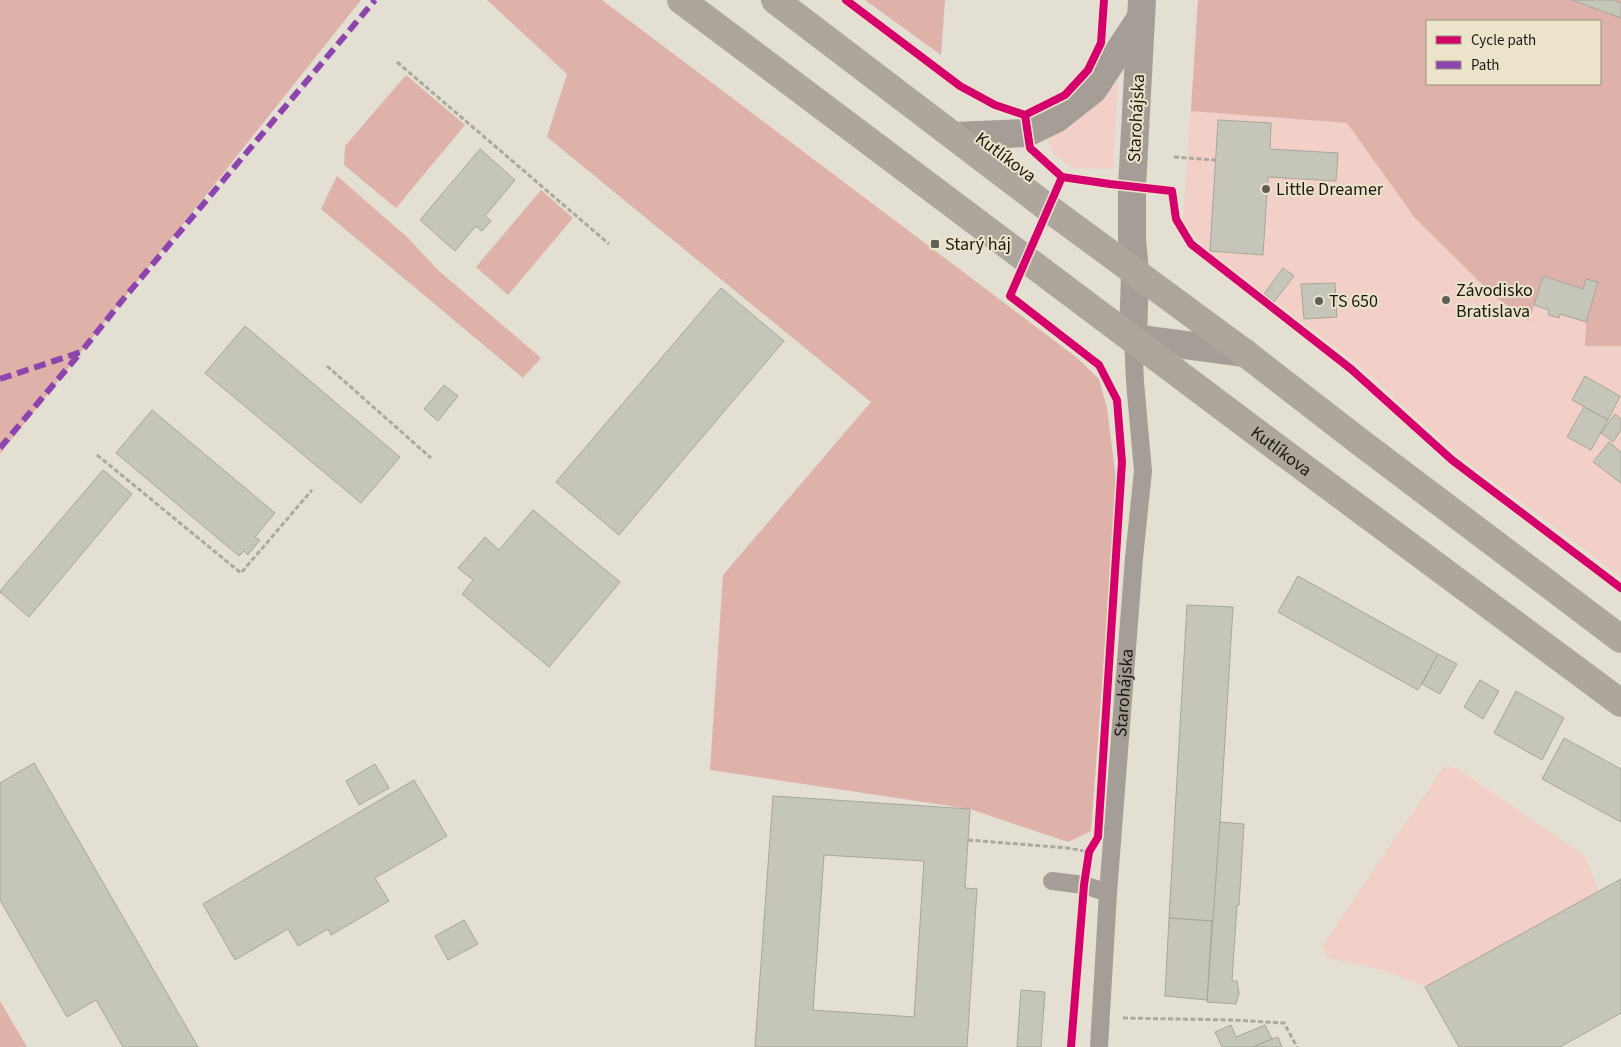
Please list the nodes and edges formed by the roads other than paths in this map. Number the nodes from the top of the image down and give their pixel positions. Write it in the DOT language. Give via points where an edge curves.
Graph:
graph roads {
  1 [pos="681,0"];
  2 [pos="775,0"];
  3 [pos="1141,9"];
  4 [pos="954,136"];
  5 [pos="1135,273"];
  6 [pos="1132,338"];
  7 [pos="1245,353"];
  8 [pos="1621,639"];
  9 [pos="1621,702"];
  10 [pos="1052,881"];
  11 [pos="1108,893"];
  12 [pos="1099,1047"];
  1 -- 6 [label="main road, Kutlíkova"];
  2 -- 4 [label="main road, Kutlíkova"];
  3 -- 4 [label="street, Starohájska" via="1093,90 1056,119 1027,133"];
  3 -- 5 [label="street, Starohájska" via="1132,187"];
  4 -- 5 [label="main road, Kutlíkova"];
  5 -- 6 [label="street, Starohájska"];
  5 -- 7 [label="main road, Kutlíkova"];
  6 -- 7 [label="street"];
  6 -- 9 [label="main road, Kutlíkova"];
  6 -- 11 [label="lane, Starohájska" via="1143,471"];
  7 -- 8 [label="main road, Kutlíkova"];
  10 -- 11 [label="lane" via="1084,885"];
  11 -- 12 [label="lane, Starohájska"];
}
